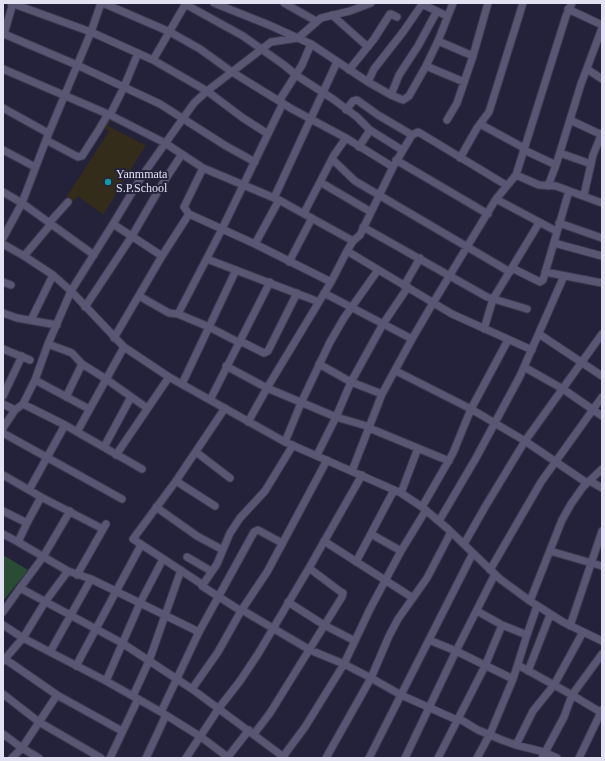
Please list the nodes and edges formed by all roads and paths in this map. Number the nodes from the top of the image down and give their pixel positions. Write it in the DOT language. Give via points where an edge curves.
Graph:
graph roads {
  1 [pos="13,3"];
  2 [pos="102,3"];
  3 [pos="186,3"];
  4 [pos="214,3"];
  5 [pos="284,3"];
  6 [pos="370,3"];
  7 [pos="422,3"];
  8 [pos="453,3"];
  9 [pos="488,3"];
  10 [pos="523,3"];
  11 [pos="570,6"];
  12 [pos="437,11"];
  13 [pos="332,15"];
  14 [pos="447,16"];
  15 [pos="398,17"];
  16 [pos="316,22"];
  17 [pos="602,27"];
  18 [pos="91,32"];
  19 [pos="169,32"];
  20 [pos="3,34"];
  21 [pos="298,38"];
  22 [pos="600,39"];
  23 [pos="438,41"];
  24 [pos="311,44"];
  25 [pos="368,47"];
  26 [pos="263,49"];
  27 [pos="138,53"];
  28 [pos="472,56"];
  29 [pos="153,60"];
  30 [pos="337,62"];
  31 [pos="77,65"];
  32 [pos="426,66"];
  33 [pos="3,69"];
  34 [pos="587,69"];
  35 [pos="349,70"];
  36 [pos="232,72"];
  37 [pos="296,75"];
  38 [pos="602,79"];
  39 [pos="368,82"];
  40 [pos="464,82"];
  41 [pos="124,87"];
  42 [pos="207,91"];
  43 [pos="323,92"];
  44 [pos="391,95"];
  45 [pos="64,96"];
  46 [pos="281,102"];
  47 [pos="3,108"];
  48 [pos="346,110"];
  49 [pos="109,114"];
  50 [pos="183,118"];
  51 [pos="311,118"];
  52 [pos="447,120"];
  53 [pos="570,120"];
  54 [pos="480,124"];
  55 [pos="370,130"];
  56 [pos="268,134"];
  57 [pos="602,134"];
  58 [pos="412,135"];
  59 [pos="47,136"];
  60 [pos="346,138"];
  61 [pos="166,143"];
  62 [pos="359,147"];
  63 [pos="524,149"];
  64 [pos="3,150"];
  65 [pos="402,150"];
  66 [pos="560,153"];
  67 [pos="182,154"];
  68 [pos="460,158"];
  69 [pos="332,159"];
  70 [pos="255,162"];
  71 [pos="395,163"];
  72 [pos="590,164"];
  73 [pos="556,165"];
  74 [pos="35,167"];
  75 [pos="203,168"];
  76 [pos="516,175"];
  77 [pos="320,182"];
  78 [pos="506,185"];
  79 [pos="244,186"];
  80 [pos="548,186"];
  81 [pos="569,191"];
  82 [pos="3,192"];
  83 [pos="380,195"];
  84 [pos="584,196"];
  85 [pos="276,199"];
  86 [pos="496,199"];
  87 [pos="68,202"];
  88 [pos="22,203"];
  89 [pos="602,203"];
  90 [pos="371,212"];
  91 [pos="304,213"];
  92 [pos="189,214"];
  93 [pos="488,214"];
  94 [pos="312,218"];
  95 [pos="50,223"];
  96 [pos="539,223"];
  97 [pos="559,223"];
  98 [pos="113,224"];
  99 [pos="363,227"];
  100 [pos="222,229"];
  101 [pos="556,231"];
  102 [pos="132,236"];
  103 [pos="3,238"];
  104 [pos="602,238"];
  105 [pos="353,241"];
  106 [pos="554,243"];
  107 [pos="3,244"];
  108 [pos="256,244"];
  109 [pos="468,246"];
  110 [pos="347,251"];
  111 [pos="94,255"];
  112 [pos="24,256"];
  113 [pos="162,256"];
  114 [pos="602,256"];
  115 [pos="420,258"];
  116 [pos="207,259"];
  117 [pos="289,262"];
  118 [pos="236,270"];
  119 [pos="378,270"];
  120 [pos="511,270"];
  121 [pos="545,272"];
  122 [pos="53,275"];
  123 [pos="450,276"];
  124 [pos="564,276"];
  125 [pos="3,282"];
  126 [pos="270,282"];
  127 [pos="331,282"];
  128 [pos="602,283"];
  129 [pos="11,284"];
  130 [pos="406,286"];
  131 [pos="71,291"];
  132 [pos="297,293"];
  133 [pos="324,293"];
  134 [pos="139,296"];
  135 [pos="493,299"];
  136 [pos="319,302"];
  137 [pos="433,303"];
  138 [pos="85,306"];
  139 [pos="352,308"];
  140 [pos="527,309"];
  141 [pos="3,313"];
  142 [pos="178,314"];
  143 [pos="31,320"];
  144 [pos="383,324"];
  145 [pos="57,325"];
  146 [pos="209,327"];
  147 [pos="484,329"];
  148 [pos="539,334"];
  149 [pos="602,334"];
  150 [pos="114,338"];
  151 [pos="412,339"];
  152 [pos="508,340"];
  153 [pos="238,342"];
  154 [pos="48,344"];
  155 [pos="124,347"];
  156 [pos="3,349"];
  157 [pos="532,350"];
  158 [pos="22,356"];
  159 [pos="30,360"];
  160 [pos="582,362"];
  161 [pos="82,364"];
  162 [pos="319,364"];
  163 [pos="226,366"];
  164 [pos="524,367"];
  165 [pos="396,371"];
  166 [pos="602,376"];
  167 [pos="169,377"];
  168 [pos="106,379"];
  169 [pos="35,380"];
  170 [pos="350,382"];
  171 [pos="182,384"];
  172 [pos="267,388"];
  173 [pos="562,389"];
  174 [pos="382,394"];
  175 [pos="3,396"];
  176 [pos="66,397"];
  177 [pos="131,397"];
  178 [pos="602,397"];
  179 [pos="210,400"];
  180 [pos="301,403"];
  181 [pos="3,404"];
  182 [pos="23,404"];
  183 [pos="147,408"];
  184 [pos="225,408"];
  185 [pos="89,409"];
  186 [pos="471,409"];
  187 [pos="15,410"];
  188 [pos="593,410"];
  189 [pos="602,416"];
  190 [pos="336,417"];
  191 [pos="248,422"];
  192 [pos="494,423"];
  193 [pos="65,425"];
  194 [pos="369,427"];
  195 [pos="3,428"];
  196 [pos="77,432"];
  197 [pos="3,433"];
  198 [pos="525,441"];
  199 [pos="285,442"];
  200 [pos="293,445"];
  201 [pos="104,447"];
  202 [pos="418,448"];
  203 [pos="196,452"];
  204 [pos="116,455"];
  205 [pos="317,456"];
  206 [pos="48,458"];
  207 [pos="327,460"];
  208 [pos="449,461"];
  209 [pos="556,461"];
  210 [pos="142,469"];
  211 [pos="602,469"];
  212 [pos="352,471"];
  213 [pos="3,475"];
  214 [pos="362,475"];
  215 [pos="230,478"];
  216 [pos="176,481"];
  217 [pos="588,482"];
  218 [pos="602,488"];
  219 [pos="29,490"];
  220 [pos="398,491"];
  221 [pos="41,497"];
  222 [pos="122,499"];
  223 [pos="215,506"];
  224 [pos="156,507"];
  225 [pos="424,508"];
  226 [pos="3,511"];
  227 [pos="70,511"];
  228 [pos="439,521"];
  229 [pos="27,523"];
  230 [pos="602,531"];
  231 [pos="451,532"];
  232 [pos="3,534"];
  233 [pos="371,534"];
  234 [pos="324,541"];
  235 [pos="18,542"];
  236 [pos="282,543"];
  237 [pos="142,544"];
  238 [pos="464,544"];
  239 [pos="223,550"];
  240 [pos="550,550"];
  241 [pos="401,551"];
  242 [pos="473,553"];
  243 [pos="44,557"];
  244 [pos="187,557"];
  245 [pos="163,558"];
  246 [pos="356,562"];
  247 [pos="591,563"];
  248 [pos="602,566"];
  249 [pos="309,568"];
  250 [pos="181,570"];
  251 [pos="68,571"];
  252 [pos="211,571"];
  253 [pos="493,572"];
  254 [pos="77,575"];
  255 [pos="90,579"];
  256 [pos="385,582"];
  257 [pos="203,585"];
  258 [pos="20,588"];
  259 [pos="116,591"];
  260 [pos="218,596"];
  261 [pos="413,598"];
  262 [pos="530,601"];
  263 [pos="45,602"];
  264 [pos="288,602"];
  265 [pos="140,603"];
  266 [pos="537,606"];
  267 [pos="242,611"];
  268 [pos="476,611"];
  269 [pos="3,612"];
  270 [pos="550,615"];
  271 [pos="70,616"];
  272 [pos="166,616"];
  273 [pos="3,625"];
  274 [pos="324,625"];
  275 [pos="502,625"];
  276 [pos="570,626"];
  277 [pos="95,629"];
  278 [pos="272,629"];
  279 [pos="199,632"];
  280 [pos="583,632"];
  281 [pos="527,635"];
  282 [pos="23,638"];
  283 [pos="429,640"];
  284 [pos="355,641"];
  285 [pos="602,641"];
  286 [pos="122,643"];
  287 [pos="310,650"];
  288 [pos="456,651"];
  289 [pos="50,652"];
  290 [pos="602,654"];
  291 [pos="4,660"];
  292 [pos="149,661"];
  293 [pos="344,664"];
  294 [pos="518,665"];
  295 [pos="76,666"];
  296 [pos="485,666"];
  297 [pos="528,671"];
  298 [pos="176,678"];
  299 [pos="371,678"];
  300 [pos="513,680"];
  301 [pos="106,681"];
  302 [pos="554,685"];
  303 [pos="192,688"];
  304 [pos="3,694"];
  305 [pos="57,694"];
  306 [pos="402,695"];
  307 [pos="572,695"];
  308 [pos="136,698"];
  309 [pos="219,708"];
  310 [pos="430,708"];
  311 [pos="602,712"];
  312 [pos="164,714"];
  313 [pos="458,719"];
  314 [pos="39,722"];
  315 [pos="122,731"];
  316 [pos="252,732"];
  317 [pos="3,734"];
  318 [pos="490,734"];
  319 [pos="201,737"];
  320 [pos="516,745"];
  321 [pos="22,748"];
  322 [pos="543,755"];
  323 [pos="12,758"];
  324 [pos="39,758"];
  325 [pos="101,758"];
  326 [pos="110,758"];
  327 [pos="146,758"];
  328 [pos="186,758"];
  329 [pos="228,758"];
  330 [pos="283,758"];
  331 [pos="326,758"];
  332 [pos="369,758"];
  333 [pos="405,758"];
  334 [pos="438,758"];
  335 [pos="477,758"];
  336 [pos="557,758"];
  337 [pos="579,758"];
  1 -- 18 [label="street"];
  1 -- 20 [label="street"];
  2 -- 18 [label="street"];
  2 -- 19 [label="street"];
  3 -- 19 [label="street"];
  3 -- 26 [label="street"];
  4 -- 21 [label="street"];
  5 -- 16 [label="street"];
  6 -- 13 [label="street"];
  7 -- 12 [label="street"];
  7 -- 39 [label="street" via="374,69"];
  8 -- 14 [label="street"];
  9 -- 28 [label="street"];
  10 -- 54 [label="street" via="489,112"];
  11 -- 17 [label="street"];
  11 -- 63 [label="street"];
  12 -- 14 [label="street"];
  12 -- 44 [label="street" via="399,75"];
  13 -- 16 [label="street"];
  13 -- 25 [label="street"];
  14 -- 23 [label="street"];
  15 -- 25 [label="street" via="390,14"];
  16 -- 21 [label="street"];
  17 -- 22 [label="street"];
  18 -- 27 [label="street"];
  18 -- 31 [label="street"];
  19 -- 29 [label="street"];
  19 -- 36 [label="street" via="200,49"];
  20 -- 31 [label="street"];
  21 -- 24 [label="street"];
  21 -- 26 [label="street" via="271,42"];
  22 -- 34 [label="street"];
  23 -- 28 [label="street"];
  23 -- 32 [label="street"];
  24 -- 30 [label="street"];
  24 -- 37 [label="street"];
  25 -- 35 [label="street"];
  26 -- 36 [label="street"];
  26 -- 37 [label="street"];
  27 -- 29 [label="street"];
  27 -- 41 [label="street"];
  28 -- 40 [label="street"];
  29 -- 42 [label="street"];
  30 -- 35 [label="street"];
  30 -- 43 [label="street"];
  31 -- 41 [label="street"];
  31 -- 45 [label="street"];
  32 -- 40 [label="street"];
  32 -- 44 [label="street" via="407,99"];
  33 -- 45 [label="street"];
  34 -- 38 [label="street"];
  34 -- 53 [label="street"];
  35 -- 39 [label="street"];
  36 -- 42 [label="street"];
  36 -- 46 [label="street"];
  37 -- 43 [label="street"];
  37 -- 46 [label="street"];
  39 -- 44 [label="street"];
  40 -- 52 [label="street"];
  41 -- 49 [label="street"];
  41 -- 50 [label="street"];
  42 -- 50 [label="street"];
  42 -- 56 [label="street"];
  43 -- 48 [label="street"];
  43 -- 51 [label="street"];
  45 -- 49 [label="street"];
  45 -- 59 [label="street"];
  46 -- 51 [label="street"];
  46 -- 56 [label="street"];
  47 -- 59 [label="street"];
  48 -- 55 [label="street"];
  48 -- 58 [label="street" via="357,100"];
  49 -- 59 [label="street" via="82,156 78,157"];
  49 -- 61 [label="street"];
  50 -- 61 [label="street"];
  50 -- 70 [label="street"];
  51 -- 60 [label="street"];
  51 -- 85 [label="street"];
  53 -- 57 [label="street"];
  53 -- 66 [label="street"];
  54 -- 63 [label="street"];
  54 -- 68 [label="street"];
  55 -- 62 [label="street"];
  55 -- 65 [label="street"];
  56 -- 70 [label="street"];
  57 -- 72 [label="street"];
  58 -- 65 [label="street"];
  58 -- 68 [label="street" via="418,132"];
  59 -- 74 [label="street"];
  60 -- 62 [label="street"];
  60 -- 69 [label="street"];
  61 -- 67 [label="street"];
  61 -- 98 [label="street" via="142,176"];
  62 -- 71 [label="street"];
  63 -- 73 [label="street"];
  63 -- 76 [label="street"];
  64 -- 74 [label="street"];
  65 -- 71 [label="street"];
  66 -- 72 [label="street"];
  66 -- 73 [label="street"];
  67 -- 75 [label="street"];
  67 -- 102 [label="street"];
  68 -- 78 [label="street"];
  69 -- 77 [label="street"];
  69 -- 83 [label="street" via="352,178"];
  70 -- 79 [label="street"];
  71 -- 83 [label="street"];
  71 -- 93 [label="street"];
  72 -- 84 [label="street"];
  73 -- 80 [label="street"];
  74 -- 88 [label="street"];
  75 -- 79 [label="street"];
  75 -- 92 [label="street" via="184,207"];
  76 -- 78 [label="street"];
  76 -- 80 [label="street"];
  77 -- 90 [label="street"];
  77 -- 91 [label="street"];
  78 -- 86 [label="street"];
  79 -- 85 [label="street"];
  79 -- 100 [label="street"];
  80 -- 81 [label="street"];
  81 -- 84 [label="street"];
  81 -- 97 [label="street"];
  82 -- 88 [label="street"];
  83 -- 90 [label="street"];
  83 -- 109 [label="street"];
  84 -- 89 [label="street"];
  85 -- 91 [label="street"];
  85 -- 108 [label="street"];
  86 -- 93 [label="street"];
  86 -- 96 [label="street"];
  87 -- 95 [label="street"];
  88 -- 95 [label="street"];
  88 -- 103 [label="street"];
  90 -- 99 [label="street"];
  91 -- 94 [label="street"];
  92 -- 100 [label="street"];
  92 -- 113 [label="street"];
  93 -- 109 [label="street"];
  94 -- 105 [label="street"];
  94 -- 117 [label="street"];
  95 -- 111 [label="street"];
  95 -- 112 [label="street"];
  96 -- 101 [label="street"];
  96 -- 120 [label="street"];
  97 -- 101 [label="street"];
  97 -- 104 [label="street"];
  98 -- 102 [label="street"];
  98 -- 111 [label="street"];
  99 -- 105 [label="street" via="360,235"];
  99 -- 115 [label="street"];
  100 -- 108 [label="street"];
  100 -- 116 [label="street"];
  101 -- 106 [label="street"];
  102 -- 113 [label="street"];
  102 -- 138 [label="street"];
  105 -- 110 [label="street"];
  106 -- 114 [label="street"];
  106 -- 121 [label="street"];
  107 -- 112 [label="street"];
  108 -- 117 [label="street"];
  109 -- 120 [label="street"];
  109 -- 123 [label="street"];
  110 -- 119 [label="street"];
  110 -- 127 [label="street"];
  111 -- 131 [label="street"];
  112 -- 122 [label="street"];
  113 -- 134 [label="street"];
  115 -- 123 [label="street"];
  115 -- 130 [label="street"];
  116 -- 118 [label="street"];
  116 -- 142 [label="street"];
  117 -- 127 [label="street"];
  118 -- 126 [label="street"];
  118 -- 146 [label="street"];
  119 -- 130 [label="street"];
  119 -- 139 [label="street"];
  120 -- 121 [label="street" via="540,282"];
  120 -- 135 [label="street"];
  121 -- 124 [label="street"];
  122 -- 131 [label="street"];
  122 -- 143 [label="street"];
  123 -- 135 [label="street"];
  123 -- 137 [label="street"];
  124 -- 128 [label="street"];
  124 -- 148 [label="street"];
  125 -- 129 [label="street"];
  126 -- 132 [label="street"];
  126 -- 153 [label="street"];
  127 -- 133 [label="street"];
  130 -- 137 [label="street"];
  130 -- 144 [label="street"];
  131 -- 138 [label="street"];
  131 -- 145 [label="street"];
  132 -- 136 [label="street"];
  132 -- 153 [label="street" via="266,353"];
  133 -- 136 [label="street"];
  133 -- 139 [label="street"];
  134 -- 142 [label="street" via="170,313"];
  134 -- 150 [label="street"];
  135 -- 140 [label="street"];
  135 -- 147 [label="street"];
  136 -- 172 [label="street"];
  137 -- 147 [label="street"];
  137 -- 151 [label="street"];
  138 -- 150 [label="street"];
  139 -- 144 [label="street"];
  139 -- 162 [label="street"];
  141 -- 143 [label="street"];
  142 -- 146 [label="street"];
  143 -- 145 [label="street"];
  144 -- 151 [label="street"];
  144 -- 170 [label="street"];
  145 -- 154 [label="street"];
  146 -- 153 [label="street"];
  146 -- 171 [label="street"];
  147 -- 152 [label="street"];
  148 -- 157 [label="street"];
  148 -- 160 [label="street"];
  149 -- 160 [label="street"];
  150 -- 155 [label="street"];
  151 -- 165 [label="street"];
  152 -- 157 [label="street"];
  152 -- 186 [label="street"];
  153 -- 163 [label="street"];
  154 -- 161 [label="street" via="72,353"];
  154 -- 169 [label="street"];
  155 -- 167 [label="street"];
  155 -- 168 [label="street"];
  156 -- 158 [label="street"];
  157 -- 164 [label="street"];
  158 -- 159 [label="street"];
  158 -- 175 [label="street"];
  160 -- 166 [label="street"];
  160 -- 173 [label="street"];
  161 -- 168 [label="street"];
  161 -- 176 [label="street"];
  162 -- 170 [label="street"];
  162 -- 180 [label="street"];
  163 -- 172 [label="street"];
  163 -- 179 [label="street"];
  164 -- 173 [label="street"];
  164 -- 192 [label="street"];
  165 -- 174 [label="street"];
  165 -- 186 [label="street"];
  167 -- 171 [label="street"];
  167 -- 183 [label="street"];
  168 -- 177 [label="street"];
  168 -- 185 [label="street"];
  169 -- 176 [label="street"];
  169 -- 182 [label="street"];
  170 -- 174 [label="street"];
  170 -- 190 [label="street"];
  171 -- 179 [label="street"];
  172 -- 180 [label="street"];
  172 -- 191 [label="street"];
  173 -- 188 [label="street"];
  173 -- 198 [label="street"];
  174 -- 194 [label="street"];
  176 -- 185 [label="street"];
  177 -- 183 [label="street"];
  177 -- 201 [label="street"];
  178 -- 188 [label="street"];
  179 -- 184 [label="street"];
  180 -- 190 [label="street"];
  180 -- 199 [label="street"];
  181 -- 187 [label="street"];
  182 -- 187 [label="street"];
  182 -- 193 [label="street"];
  183 -- 204 [label="street"];
  184 -- 191 [label="street"];
  184 -- 203 [label="street"];
  185 -- 196 [label="street"];
  186 -- 192 [label="street"];
  186 -- 208 [label="street"];
  187 -- 195 [label="street"];
  188 -- 189 [label="street"];
  188 -- 209 [label="street"];
  190 -- 194 [label="street"];
  190 -- 205 [label="street"];
  191 -- 199 [label="street"];
  192 -- 198 [label="street"];
  192 -- 228 [label="street"];
  193 -- 196 [label="street"];
  193 -- 206 [label="street"];
  194 -- 202 [label="street"];
  194 -- 212 [label="street"];
  196 -- 201 [label="street"];
  197 -- 206 [label="street"];
  198 -- 209 [label="street"];
  198 -- 238 [label="street"];
  199 -- 200 [label="street"];
  200 -- 205 [label="street"];
  200 -- 239 [label="street" via="265,491 233,528"];
  201 -- 204 [label="street"];
  202 -- 208 [label="street"];
  202 -- 220 [label="street"];
  203 -- 215 [label="street"];
  203 -- 216 [label="street"];
  204 -- 210 [label="street"];
  205 -- 207 [label="street"];
  206 -- 219 [label="street"];
  206 -- 222 [label="street"];
  207 -- 212 [label="street"];
  207 -- 236 [label="street"];
  208 -- 225 [label="street"];
  209 -- 217 [label="street"];
  209 -- 253 [label="street" via="541,482"];
  211 -- 217 [label="street"];
  212 -- 214 [label="street"];
  213 -- 219 [label="street"];
  214 -- 220 [label="street"];
  214 -- 234 [label="street"];
  216 -- 223 [label="street"];
  216 -- 224 [label="street"];
  217 -- 218 [label="street"];
  217 -- 240 [label="street" via="568,509"];
  219 -- 221 [label="street"];
  220 -- 225 [label="street"];
  220 -- 233 [label="street"];
  221 -- 227 [label="street"];
  221 -- 229 [label="street"];
  224 -- 237 [label="street" via="132,539"];
  224 -- 239 [label="street"];
  225 -- 228 [label="street"];
  225 -- 241 [label="street"];
  226 -- 229 [label="street"];
  227 -- 243 [label="street"];
  227 -- 254 [label="street" via="105,527"];
  228 -- 231 [label="street"];
  229 -- 235 [label="street"];
  230 -- 247 [label="street"];
  231 -- 238 [label="street"];
  231 -- 261 [label="street" via="427,578"];
  232 -- 235 [label="street"];
  233 -- 241 [label="street"];
  233 -- 246 [label="street"];
  234 -- 246 [label="street"];
  234 -- 249 [label="street"];
  235 -- 243 [label="street"];
  236 -- 260 [label="street" via="258,530 255,531"];
  236 -- 267 [label="street" via="268,572"];
  237 -- 245 [label="street"];
  237 -- 259 [label="street"];
  238 -- 242 [label="street"];
  239 -- 252 [label="street"];
  240 -- 247 [label="street"];
  240 -- 262 [label="street"];
  241 -- 256 [label="street"];
  242 -- 253 [label="street"];
  242 -- 283 [label="street"];
  243 -- 251 [label="street"];
  243 -- 258 [label="street"];
  244 -- 252 [label="street"];
  245 -- 250 [label="street"];
  245 -- 265 [label="street"];
  246 -- 256 [label="street"];
  247 -- 248 [label="street"];
  247 -- 276 [label="street"];
  249 -- 264 [label="street"];
  249 -- 274 [label="street" via="343,593"];
  250 -- 257 [label="street"];
  250 -- 272 [label="street"];
  251 -- 254 [label="street"];
  251 -- 263 [label="street"];
  252 -- 257 [label="street"];
  253 -- 262 [label="street"];
  253 -- 268 [label="street"];
  254 -- 255 [label="street"];
  255 -- 259 [label="street"];
  255 -- 271 [label="street"];
  256 -- 261 [label="street"];
  256 -- 284 [label="street"];
  257 -- 260 [label="street"];
  258 -- 263 [label="street"];
  258 -- 269 [label="street"];
  259 -- 265 [label="street"];
  259 -- 277 [label="street"];
  260 -- 267 [label="street"];
  260 -- 279 [label="street"];
  261 -- 299 [label="street" via="389,636"];
  262 -- 266 [label="street"];
  263 -- 271 [label="street"];
  263 -- 282 [label="street"];
  264 -- 274 [label="street"];
  264 -- 278 [label="street"];
  265 -- 272 [label="street"];
  265 -- 286 [label="street"];
  266 -- 270 [label="street"];
  266 -- 281 [label="street"];
  267 -- 278 [label="street"];
  267 -- 303 [label="street" via="218,652"];
  268 -- 275 [label="street"];
  268 -- 288 [label="street"];
  270 -- 276 [label="street"];
  270 -- 297 [label="street"];
  271 -- 277 [label="street"];
  271 -- 289 [label="street"];
  272 -- 279 [label="street"];
  272 -- 292 [label="street"];
  273 -- 282 [label="street"];
  274 -- 284 [label="street"];
  274 -- 287 [label="street"];
  275 -- 281 [label="street"];
  275 -- 296 [label="street"];
  276 -- 280 [label="street"];
  277 -- 286 [label="street"];
  277 -- 295 [label="street"];
  278 -- 287 [label="street"];
  278 -- 309 [label="street" via="240,681"];
  279 -- 298 [label="street"];
  280 -- 285 [label="street"];
  280 -- 302 [label="street"];
  281 -- 294 [label="street"];
  282 -- 289 [label="street"];
  282 -- 291 [label="street"];
  283 -- 288 [label="street"];
  283 -- 306 [label="street"];
  284 -- 293 [label="street"];
  286 -- 292 [label="street"];
  286 -- 301 [label="street"];
  287 -- 293 [label="street"];
  287 -- 316 [label="street" via="270,713"];
  288 -- 296 [label="street"];
  288 -- 310 [label="street"];
  289 -- 295 [label="street"];
  290 -- 307 [label="street"];
  291 -- 305 [label="street"];
  292 -- 298 [label="street"];
  292 -- 308 [label="street"];
  293 -- 299 [label="street"];
  293 -- 330 [label="street"];
  294 -- 297 [label="street"];
  294 -- 300 [label="street"];
  295 -- 301 [label="street"];
  296 -- 300 [label="street"];
  296 -- 313 [label="street"];
  297 -- 302 [label="street"];
  298 -- 303 [label="street"];
  298 -- 312 [label="street"];
  299 -- 306 [label="street"];
  299 -- 331 [label="street"];
  300 -- 318 [label="street"];
  301 -- 308 [label="street"];
  302 -- 307 [label="street"];
  302 -- 320 [label="street" via="533,711"];
  303 -- 309 [label="street"];
  304 -- 314 [label="street"];
  305 -- 314 [label="street"];
  305 -- 315 [label="street"];
  306 -- 310 [label="street"];
  306 -- 332 [label="street"];
  307 -- 311 [label="street"];
  307 -- 322 [label="street" via="564,717"];
  308 -- 312 [label="street"];
  308 -- 315 [label="street"];
  309 -- 316 [label="street"];
  309 -- 319 [label="street"];
  310 -- 313 [label="street"];
  310 -- 333 [label="street"];
  311 -- 337 [label="street"];
  312 -- 319 [label="street"];
  312 -- 327 [label="street"];
  313 -- 318 [label="street"];
  313 -- 334 [label="street"];
  314 -- 321 [label="street"];
  314 -- 325 [label="street"];
  315 -- 326 [label="street"];
  316 -- 329 [label="street"];
  316 -- 330 [label="street"];
  317 -- 321 [label="street"];
  318 -- 320 [label="street"];
  318 -- 335 [label="street"];
  319 -- 328 [label="street"];
  319 -- 329 [label="street"];
  320 -- 322 [label="street"];
  321 -- 323 [label="street"];
  321 -- 324 [label="street"];
  322 -- 336 [label="street"];
}
